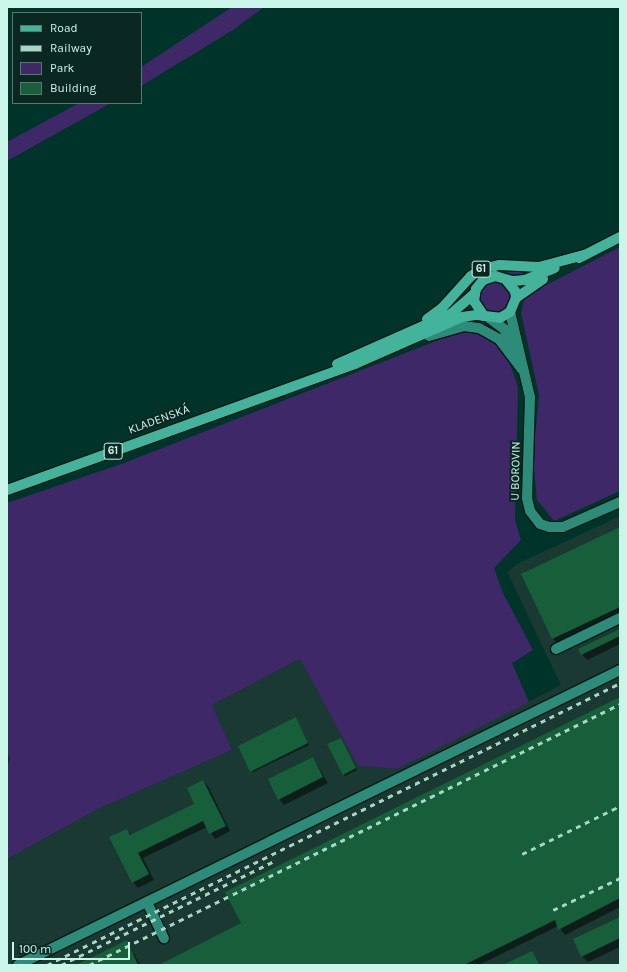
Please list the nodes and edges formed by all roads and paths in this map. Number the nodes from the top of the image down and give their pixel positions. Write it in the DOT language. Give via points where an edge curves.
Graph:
graph roads {
  1 [pos="620,237"];
  2 [pos="584,255"];
  3 [pos="506,280"];
  4 [pos="474,294"];
  5 [pos="516,298"];
  6 [pos="510,312"];
  7 [pos="487,317"];
  8 [pos="400,336"];
  9 [pos="391,349"];
  10 [pos="525,373"];
  11 [pos="276,391"];
  12 [pos="7,490"];
  13 [pos="620,502"];
  14 [pos="620,618"];
  15 [pos="556,649"];
  16 [pos="620,670"];
  17 [pos="147,902"];
  18 [pos="164,938"];
  19 [pos="18,965"];
  1 -- 2 [label="main road, 61"];
  2 -- 3 [label="main road, 61" via="531,278"];
  2 -- 5 [label="main road, 61" via="539,281"];
  2 -- 8 [label="main road, 61" via="539,267 500,265 482,269 471,276 442,308"];
  3 -- 4 [label="main road, 61" via="495,276 483,280"];
  3 -- 5 [label="main road, 61" via="515,291"];
  4 -- 7 [label="main road, 61" via="476,306"];
  4 -- 8 [label="main road, 61" via="452,312"];
  5 -- 6 [label="main road"];
  6 -- 7 [label="main road, 61" via="500,318"];
  6 -- 10 [label="street"];
  7 -- 9 [label="main road, 61" via="462,317"];
  7 -- 10 [label="street" via="504,329"];
  8 -- 11 [label="main road, 61"];
  9 -- 10 [label="street" via="464,326 479,328 499,339"];
  9 -- 11 [label="main road, 61"];
  10 -- 13 [label="street, U BOROVIN" via="530,416 527,498 534,519 549,528 563,527"];
  11 -- 12 [label="main road, KLADENSKÁ / 61"];
  14 -- 15 [label="street"];
  16 -- 17 [label="street"];
  17 -- 18 [label="street"];
  17 -- 19 [label="street"];
}
